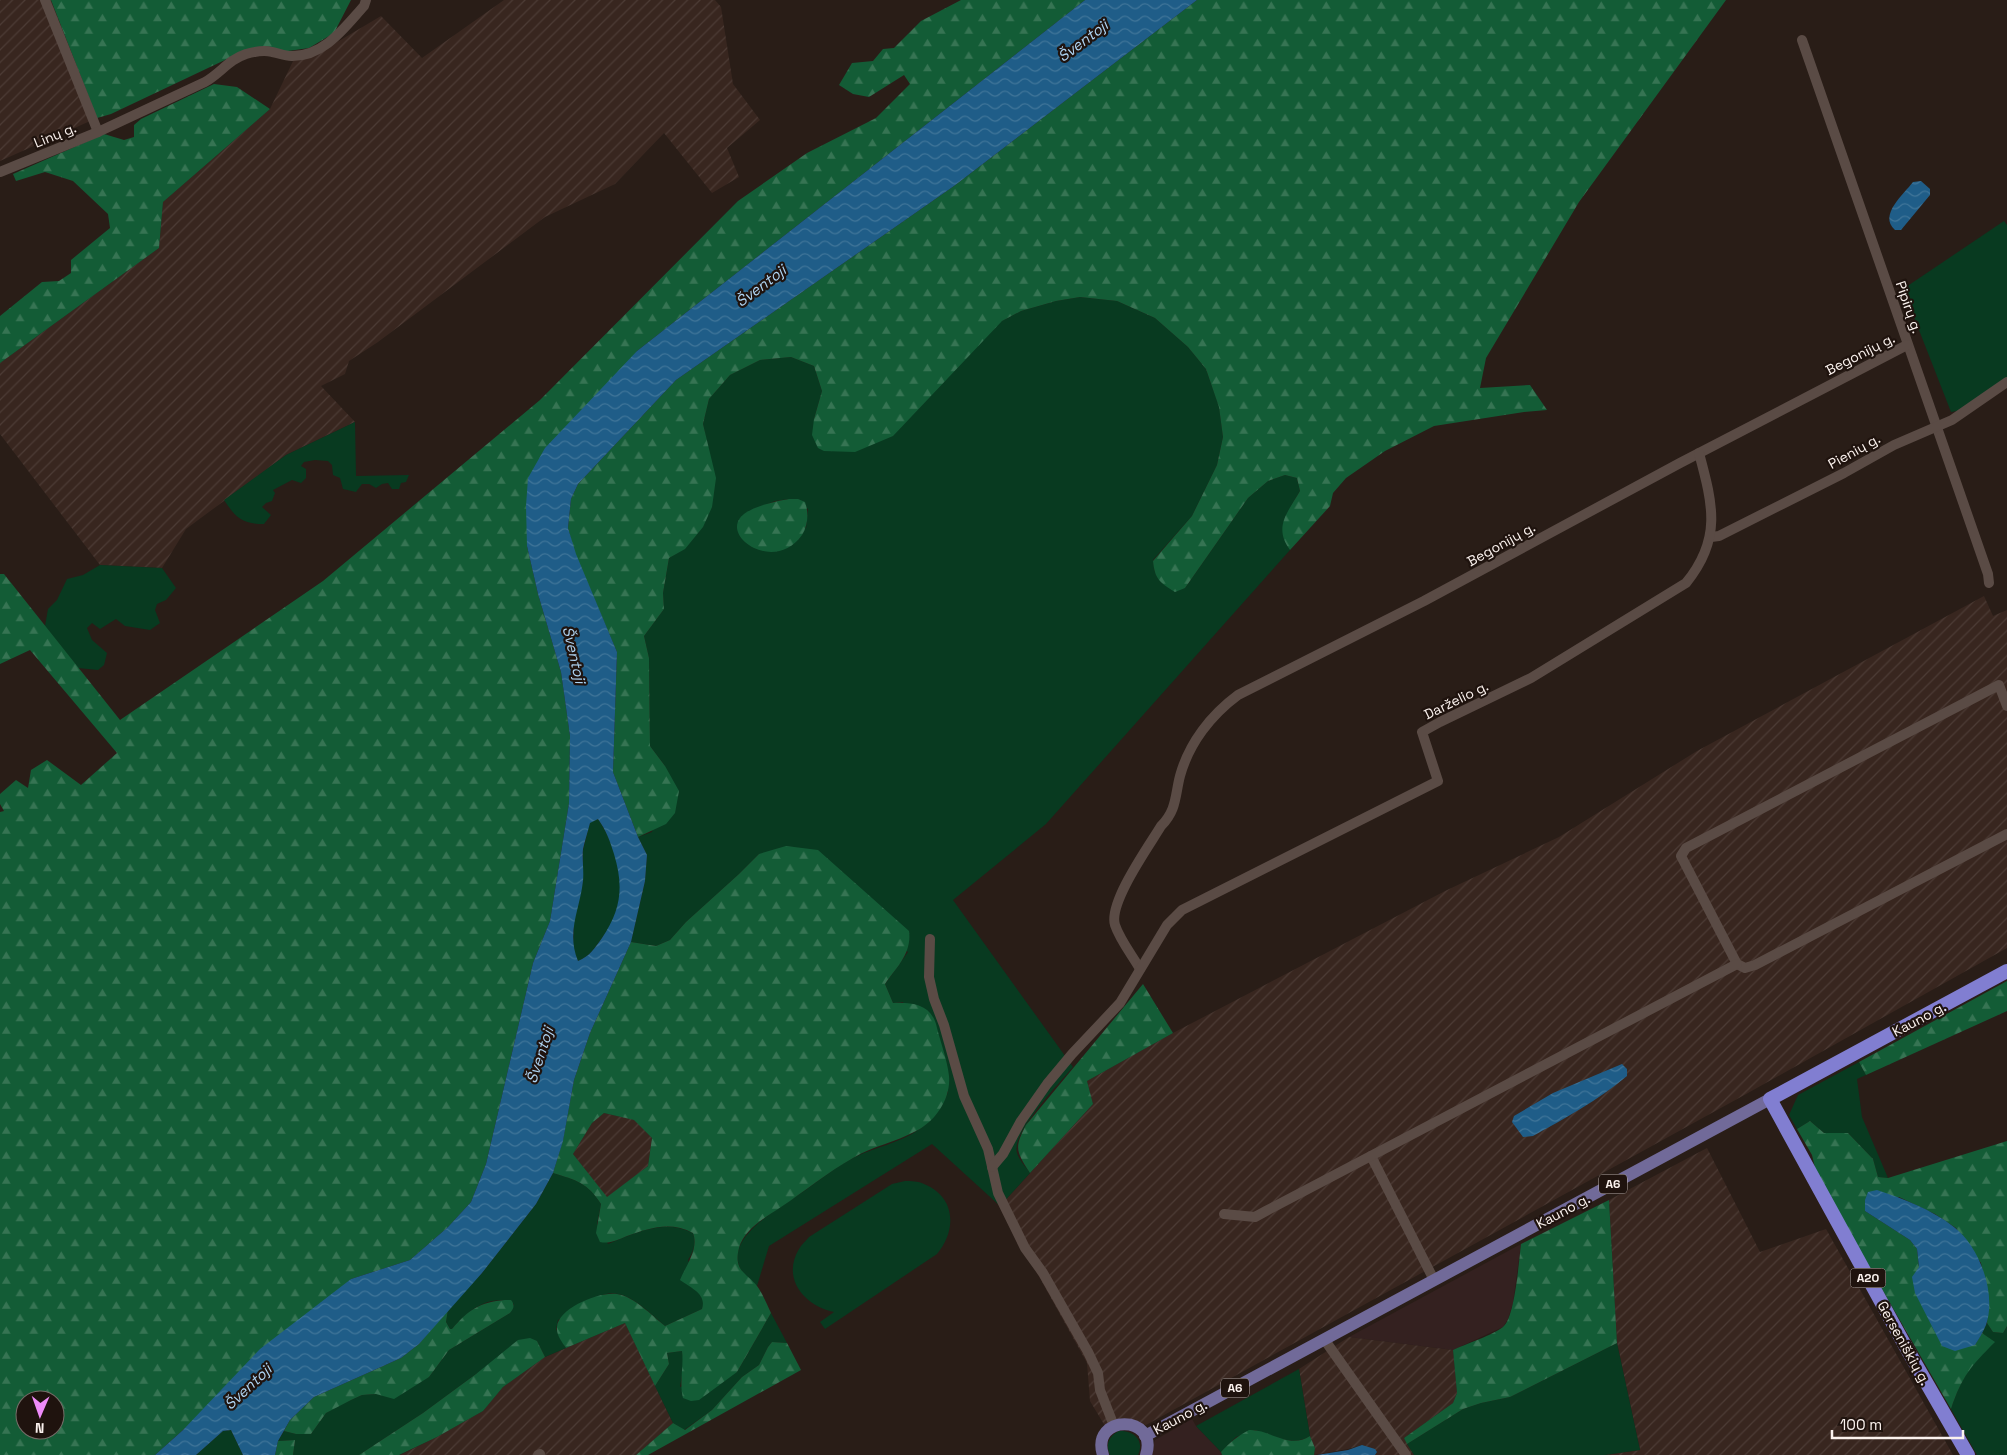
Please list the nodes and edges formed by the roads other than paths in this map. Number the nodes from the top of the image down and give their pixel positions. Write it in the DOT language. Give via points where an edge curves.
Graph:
graph roads {
  1 [pos="45,0"];
  2 [pos="366,0"];
  3 [pos="1802,40"];
  4 [pos="98,132"];
  5 [pos="0,172"];
  6 [pos="1907,345"];
  7 [pos="2007,382"];
  8 [pos="1938,426"];
  9 [pos="1699,453"];
  10 [pos="1711,537"];
  11 [pos="1989,583"];
  12 [pos="2007,706"];
  13 [pos="2007,834"];
  14 [pos="930,939"];
  15 [pos="1737,964"];
  16 [pos="1140,969"];
  17 [pos="2007,971"];
  18 [pos="1770,1099"];
  19 [pos="1371,1156"];
  20 [pos="992,1167"];
  21 [pos="1224,1214"];
  22 [pos="1434,1280"];
  23 [pos="1324,1340"];
  24 [pos="1114,1426"];
  25 [pos="1145,1436"];
  26 [pos="1104,1455"];
  27 [pos="1146,1455"];
  28 [pos="1406,1455"];
  29 [pos="1968,1455"];
  1 -- 4 [label="street"];
  2 -- 4 [label="street, Linų g." via="334,38 316,51 291,56 270,51 248,53 232,59 216,76"];
  3 -- 6 [label="street, Pipirų g."];
  4 -- 5 [label="street, Linų g."];
  6 -- 8 [label="street, Pipirų g."];
  6 -- 9 [label="street, Begonijų g."];
  7 -- 8 [label="street, Pienių g."];
  8 -- 10 [label="street, Pienių g." via="1894,445 1719,536"];
  8 -- 11 [label="street, Pipirų g."];
  9 -- 10 [label="street, Darželio g." via="1708,486"];
  9 -- 16 [label="street, Begonijų g." via="1226,704 1205,726 1186,760 1168,820 1130,877 1114,910 1116,927"];
  10 -- 16 [label="street, Darželio g." via="1703,560 1686,583 1531,678 1422,732 1438,781 1182,910 1167,925"];
  12 -- 15 [label="street" via="1999,685 1686,848 1681,856"];
  13 -- 15 [label="street" via="1756,965 1745,968"];
  14 -- 20 [label="street" via="929,977 934,999 964,1096 988,1149"];
  15 -- 19 [label="street"];
  16 -- 20 [label="street" via="1120,1003 1047,1084"];
  17 -- 18 [label="highway, Kauno g. / A6"];
  18 -- 22 [label="main road, Kauno g. / A6"];
  18 -- 29 [label="highway, Gerseniškių g. / A20"];
  19 -- 21 [label="street" via="1255,1217"];
  19 -- 22 [label="street"];
  20 -- 24 [label="street" via="998,1193 1025,1248 1088,1352"];
  22 -- 23 [label="main road, Kauno g. / A6"];
  23 -- 25 [label="main road, Kauno g. / A6"];
  23 -- 28 [label="street"];
  24 -- 25 [label="main road" via="1134,1425"];
  24 -- 26 [label="main road" via="1104,1437"];
  25 -- 27 [label="main road"];
}
